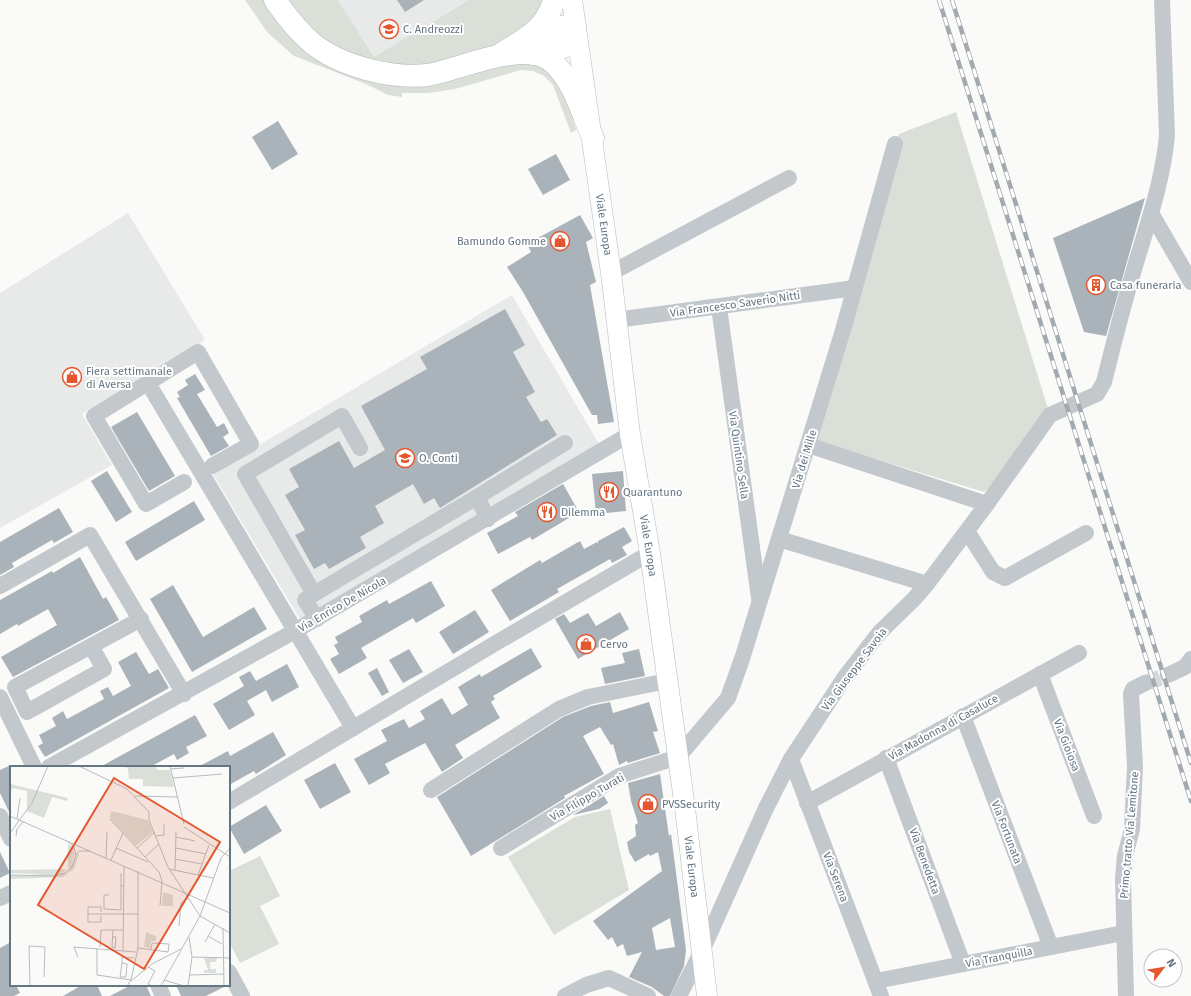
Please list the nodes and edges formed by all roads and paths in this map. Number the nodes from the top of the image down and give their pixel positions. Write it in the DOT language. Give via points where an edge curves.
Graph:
graph roads {
  1 [pos="275,0"];
  2 [pos="554,0"];
  3 [pos="572,0"];
  4 [pos="1162,0"];
  5 [pos="576,34"];
  6 [pos="534,43"];
  7 [pos="593,138"];
  8 [pos="895,144"];
  9 [pos="789,178"];
  10 [pos="1151,213"];
  11 [pos="611,273"];
  12 [pos="1191,282"];
  13 [pos="855,288"];
  14 [pos="719,306"];
  15 [pos="616,320"];
  16 [pos="148,383"];
  17 [pos="630,434"];
  18 [pos="565,443"];
  19 [pos="808,445"];
  20 [pos="360,448"];
  21 [pos="212,466"];
  22 [pos="184,482"];
  23 [pos="477,497"];
  24 [pos="987,504"];
  25 [pos="488,519"];
  26 [pos="967,531"];
  27 [pos="1086,533"];
  28 [pos="779,539"];
  29 [pos="650,553"];
  30 [pos="927,584"];
  31 [pos="0,586"];
  32 [pos="314,594"];
  33 [pos="760,603"];
  34 [pos="141,619"];
  35 [pos="317,619"];
  36 [pos="295,632"];
  37 [pos="91,646"];
  38 [pos="1079,653"];
  39 [pos="1191,659"];
  40 [pos="1040,674"];
  41 [pos="1168,675"];
  42 [pos="667,681"];
  43 [pos="1145,683"];
  44 [pos="184,694"];
  45 [pos="0,697"];
  46 [pos="963,716"];
  47 [pos="353,728"];
  48 [pos="678,757"];
  49 [pos="886,758"];
  50 [pos="791,759"];
  51 [pos="34,766"];
  52 [pos="51,766"];
  53 [pos="431,790"];
  54 [pos="230,801"];
  55 [pos="807,803"];
  56 [pos="0,816"];
  57 [pos="1094,816"];
  58 [pos="10,837"];
  59 [pos="501,848"];
  60 [pos="10,893"];
  61 [pos="0,898"];
  62 [pos="1123,933"];
  63 [pos="1051,947"];
  64 [pos="702,951"];
  65 [pos="963,964"];
  66 [pos="230,974"];
  67 [pos="158,986"];
  68 [pos="878,989"];
  69 [pos="163,996"];
  70 [pos="242,996"];
  71 [pos="565,996"];
  72 [pos="648,996"];
  73 [pos="679,996"];
  74 [pos="707,996"];
  75 [pos="1126,996"];
  1 -- 6 [label="highway" via="290,21 313,44 356,66 406,76 428,75"];
  2 -- 6 [label="highway"];
  3 -- 5 [label="main road, Viale Europa"];
  4 -- 10 [label="street" via="1167,135 1166,154"];
  5 -- 6 [label="highway" via="553,51"];
  5 -- 7 [label="main road, Viale Europa"];
  6 -- 7 [label="highway" via="564,73"];
  7 -- 11 [label="main road, Viale Europa"];
  8 -- 13 [label="street, Via dei Mille"];
  9 -- 11 [label="street"];
  10 -- 12 [label="street"];
  10 -- 24 [label="street, Via Giuseppe Savoia" via="1104,382 1098,394 1050,415"];
  11 -- 15 [label="main road, Viale Europa"];
  13 -- 14 [label="street, Via Francesco Saverio Nitti"];
  13 -- 19 [label="street, Via dei Mille"];
  14 -- 15 [label="street, Via Francesco Saverio Nitti"];
  14 -- 33 [label="street, Via Quintino Sella"];
  15 -- 17 [label="main road, Viale Europa"];
  16 -- 21 [label="street" via="198,352 250,444"];
  16 -- 22 [label="street" via="94,416 146,504"];
  16 -- 36 [label="street"];
  17 -- 25 [label="street, Via Enrico De Nicola"];
  17 -- 29 [label="main road, Viale Europa"];
  18 -- 23 [label="street"];
  19 -- 24 [label="street"];
  19 -- 28 [label="street, Via dei Mille"];
  20 -- 32 [label="street" via="342,416 245,474"];
  23 -- 25 [label="street"];
  23 -- 32 [label="street"];
  24 -- 26 [label="street, Via Giuseppe Savoia"];
  25 -- 35 [label="street, Via Enrico De Nicola"];
  26 -- 27 [label="street" via="993,572 1005,578"];
  26 -- 30 [label="street, Via Giuseppe Savoia"];
  28 -- 30 [label="street"];
  28 -- 33 [label="street, Via dei Mille"];
  29 -- 42 [label="main road, Viale Europa"];
  29 -- 47 [label="street"];
  30 -- 50 [label="street, Via Giuseppe Savoia" via="880,632 845,677"];
  31 -- 34 [label="street" via="90,535"];
  32 -- 35 [label="street" via="305,600"];
  33 -- 48 [label="street, Via dei Mille" via="728,698"];
  34 -- 37 [label="street"];
  34 -- 44 [label="street"];
  35 -- 36 [label="street, Via Enrico De Nicola"];
  36 -- 44 [label="street, Via Enrico De Nicola"];
  36 -- 47 [label="street"];
  37 -- 37 [label="street" via="15,687 27,712 104,669"];
  38 -- 40 [label="street, Via Madonna di Casaluce"];
  39 -- 41 [label="street" via="1178,672"];
  40 -- 46 [label="street, Via Madonna di Casaluce"];
  40 -- 57 [label="street, Via Gioiosa"];
  42 -- 48 [label="main road, Viale Europa"];
  42 -- 53 [label="street" via="588,697 559,709"];
  43 -- 62 [label="street, Primo tratto Via Lemitone" via="1138,685 1131,694 1136,766 1132,830 1125,856 1123,878"];
  44 -- 52 [label="street, Via Enrico De Nicola"];
  45 -- 51 [label="street"];
  46 -- 49 [label="street, Via Madonna di Casaluce"];
  46 -- 63 [label="street, Via Fortunata"];
  47 -- 54 [label="street"];
  48 -- 59 [label="street, Via Filippo Turati" via="619,776"];
  48 -- 64 [label="main road, Viale Europa"];
  49 -- 55 [label="street, Via Madonna di Casaluce"];
  49 -- 65 [label="street, Via Benedetta"];
  50 -- 55 [label="street, Via Serena"];
  50 -- 64 [label="street, Via Giuseppe Savoia" via="766,808"];
  55 -- 68 [label="street, Via Serena"];
  56 -- 58 [label="street"];
  60 -- 61 [label="street"];
  62 -- 63 [label="street, Via Tranquilla"];
  62 -- 75 [label="street, Primo tratto Via Lemitone"];
  63 -- 65 [label="street, Via Tranquilla"];
  64 -- 73 [label="street, Via Giuseppe Savoia"];
  64 -- 74 [label="main road, Viale Europa"];
  65 -- 68 [label="street, Via Tranquilla"];
  66 -- 70 [label="street"];
  67 -- 69 [label="street"];
  71 -- 72 [label="street" via="586,985 609,978"];
}
